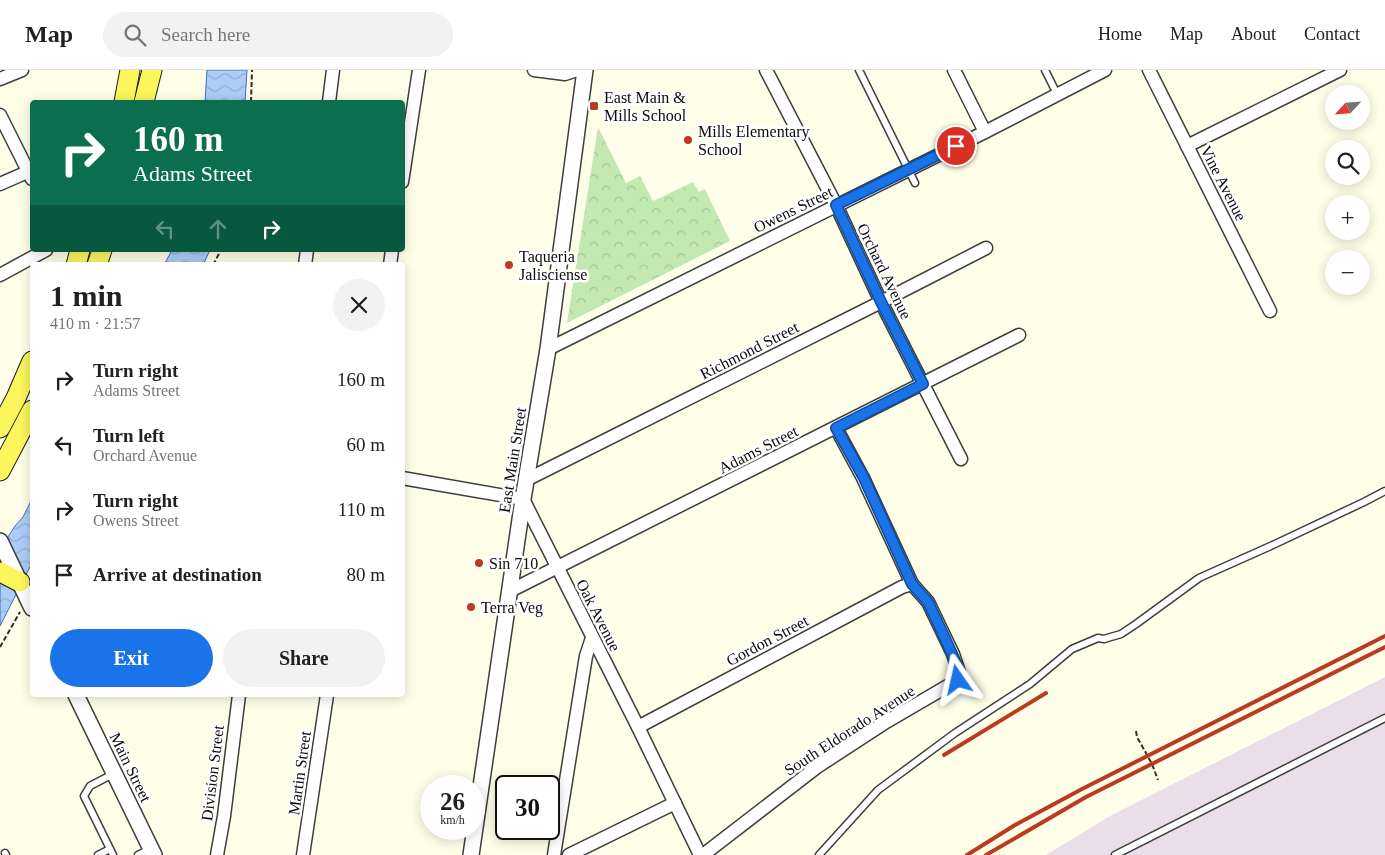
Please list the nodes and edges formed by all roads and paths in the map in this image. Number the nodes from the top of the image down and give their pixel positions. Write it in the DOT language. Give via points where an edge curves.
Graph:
graph roads {
  1 [pos="22,70"];
  2 [pos="130,70"];
  3 [pos="152,70"];
  4 [pos="252,70"];
  5 [pos="333,70"];
  6 [pos="419,70"];
  7 [pos="534,70"];
  8 [pos="577,70"];
  9 [pos="585,70"];
  10 [pos="766,70"];
  11 [pos="858,70"];
  12 [pos="954,70"];
  13 [pos="1045,70"];
  14 [pos="1105,70"];
  15 [pos="1149,70"];
  16 [pos="1340,70"];
  17 [pos="0,79"];
  18 [pos="1058,94"];
  19 [pos="124,100"];
  20 [pos="144,100"];
  21 [pos="251,100"];
  22 [pos="328,100"];
  23 [pos="0,115"];
  24 [pos="986,132"];
  25 [pos="1187,146"];
  26 [pos="405,162"];
  27 [pos="908,170"];
  28 [pos="30,172"];
  29 [pos="30,174"];
  30 [pos="915,183"];
  31 [pos="0,184"];
  32 [pos="836,205"];
  33 [pos="986,248"];
  34 [pos="42,252"];
  35 [pos="0,274"];
  36 [pos="881,302"];
  37 [pos="1270,310"];
  38 [pos="1019,335"];
  39 [pos="548,349"];
  40 [pos="30,364"];
  41 [pos="923,384"];
  42 [pos="8,403"];
  43 [pos="30,414"];
  44 [pos="0,428"];
  45 [pos="836,428"];
  46 [pos="961,460"];
  47 [pos="0,470"];
  48 [pos="405,479"];
  49 [pos="526,480"];
  50 [pos="1385,491"];
  51 [pos="523,500"];
  52 [pos="0,541"];
  53 [pos="556,568"];
  54 [pos="0,572"];
  55 [pos="912,584"];
  56 [pos="510,591"];
  57 [pos="27,596"];
  58 [pos="592,638"];
  59 [pos="0,647"];
  60 [pos="77,697"];
  61 [pos="327,697"];
  62 [pos="238,701"];
  63 [pos="1385,718"];
  64 [pos="638,727"];
  65 [pos="1136,731"];
  66 [pos="114,773"];
  67 [pos="1158,780"];
  68 [pos="675,803"];
  69 [pos="111,852"];
  70 [pos="148,853"];
  71 [pos="98,855"];
  72 [pos="217,855"];
  73 [pos="303,855"];
  74 [pos="472,855"];
  75 [pos="554,855"];
  76 [pos="569,855"];
  77 [pos="702,855"];
  78 [pos="819,855"];
  79 [pos="1115,855"];
  1 -- 17 [label="street"];
  2 -- 19 [label="main road"];
  3 -- 20 [label="main road"];
  4 -- 21 [label="path"];
  5 -- 22 [label="street"];
  6 -- 26 [label="street"];
  7 -- 8 [label="street" via="565,74"];
  9 -- 39 [label="street, East Main Street"];
  10 -- 32 [label="street, Orchard Avenue"];
  11 -- 27 [label="lane"];
  12 -- 24 [label="street"];
  13 -- 18 [label="lane"];
  14 -- 18 [label="street, Owens Street"];
  15 -- 25 [label="street, Vine Avenue"];
  16 -- 25 [label="street"];
  18 -- 24 [label="street, Owens Street"];
  23 -- 28 [label="street"];
  24 -- 27 [label="street, Owens Street"];
  25 -- 37 [label="street, Vine Avenue"];
  27 -- 30 [label="lane"];
  27 -- 32 [label="street, Owens Street"];
  29 -- 31 [label="street"];
  32 -- 36 [label="street, Orchard Avenue"];
  32 -- 39 [label="street, Owens Street"];
  33 -- 36 [label="street, Richmond Street"];
  34 -- 35 [label="street"];
  36 -- 41 [label="street, Orchard Avenue"];
  36 -- 49 [label="street, Richmond Street"];
  38 -- 41 [label="street, Adams Street"];
  39 -- 49 [label="street, East Main Street"];
  40 -- 42 [label="main road"];
  41 -- 45 [label="street, Adams Street"];
  41 -- 46 [label="street, Orchard Avenue"];
  42 -- 44 [label="main road"];
  43 -- 47 [label="main road"];
  45 -- 53 [label="street, Adams Street"];
  45 -- 55 [label="street, South Eldorado Avenue" via="864,478"];
  48 -- 51 [label="street"];
  49 -- 51 [label="street, East Main Street"];
  50 -- 78 [label="lane" via="1199,578 1121,634 1098,638 1072,649 1030,684 955,732 878,790"];
  51 -- 53 [label="street, Oak Avenue"];
  51 -- 56 [label="street, East Main Street"];
  52 -- 57 [label="street"];
  53 -- 56 [label="street, Adams Street"];
  53 -- 58 [label="street, Oak Avenue"];
  54 -- 57 [label="main road"];
  55 -- 64 [label="street, Gordon Street" via="902,586"];
  55 -- 77 [label="street, South Eldorado Avenue" via="928,602 953,654 960,672 958,680 817,767"];
  56 -- 74 [label="street, East Main Street"];
  57 -- 59 [label="path"];
  58 -- 64 [label="street, Oak Avenue"];
  58 -- 75 [label="street" via="586,656"];
  60 -- 66 [label="street, Main Street"];
  61 -- 73 [label="street, Martin Street"];
  62 -- 72 [label="street, Division Street"];
  63 -- 79 [label="lane"];
  64 -- 68 [label="street, Oak Avenue"];
  65 -- 67 [label="path"];
  66 -- 69 [label="lane" via="90,786 84,796"];
  66 -- 70 [label="street, Main Street"];
  68 -- 76 [label="street"];
  68 -- 77 [label="street, Oak Avenue"];
  69 -- 71 [label="lane"];
}
